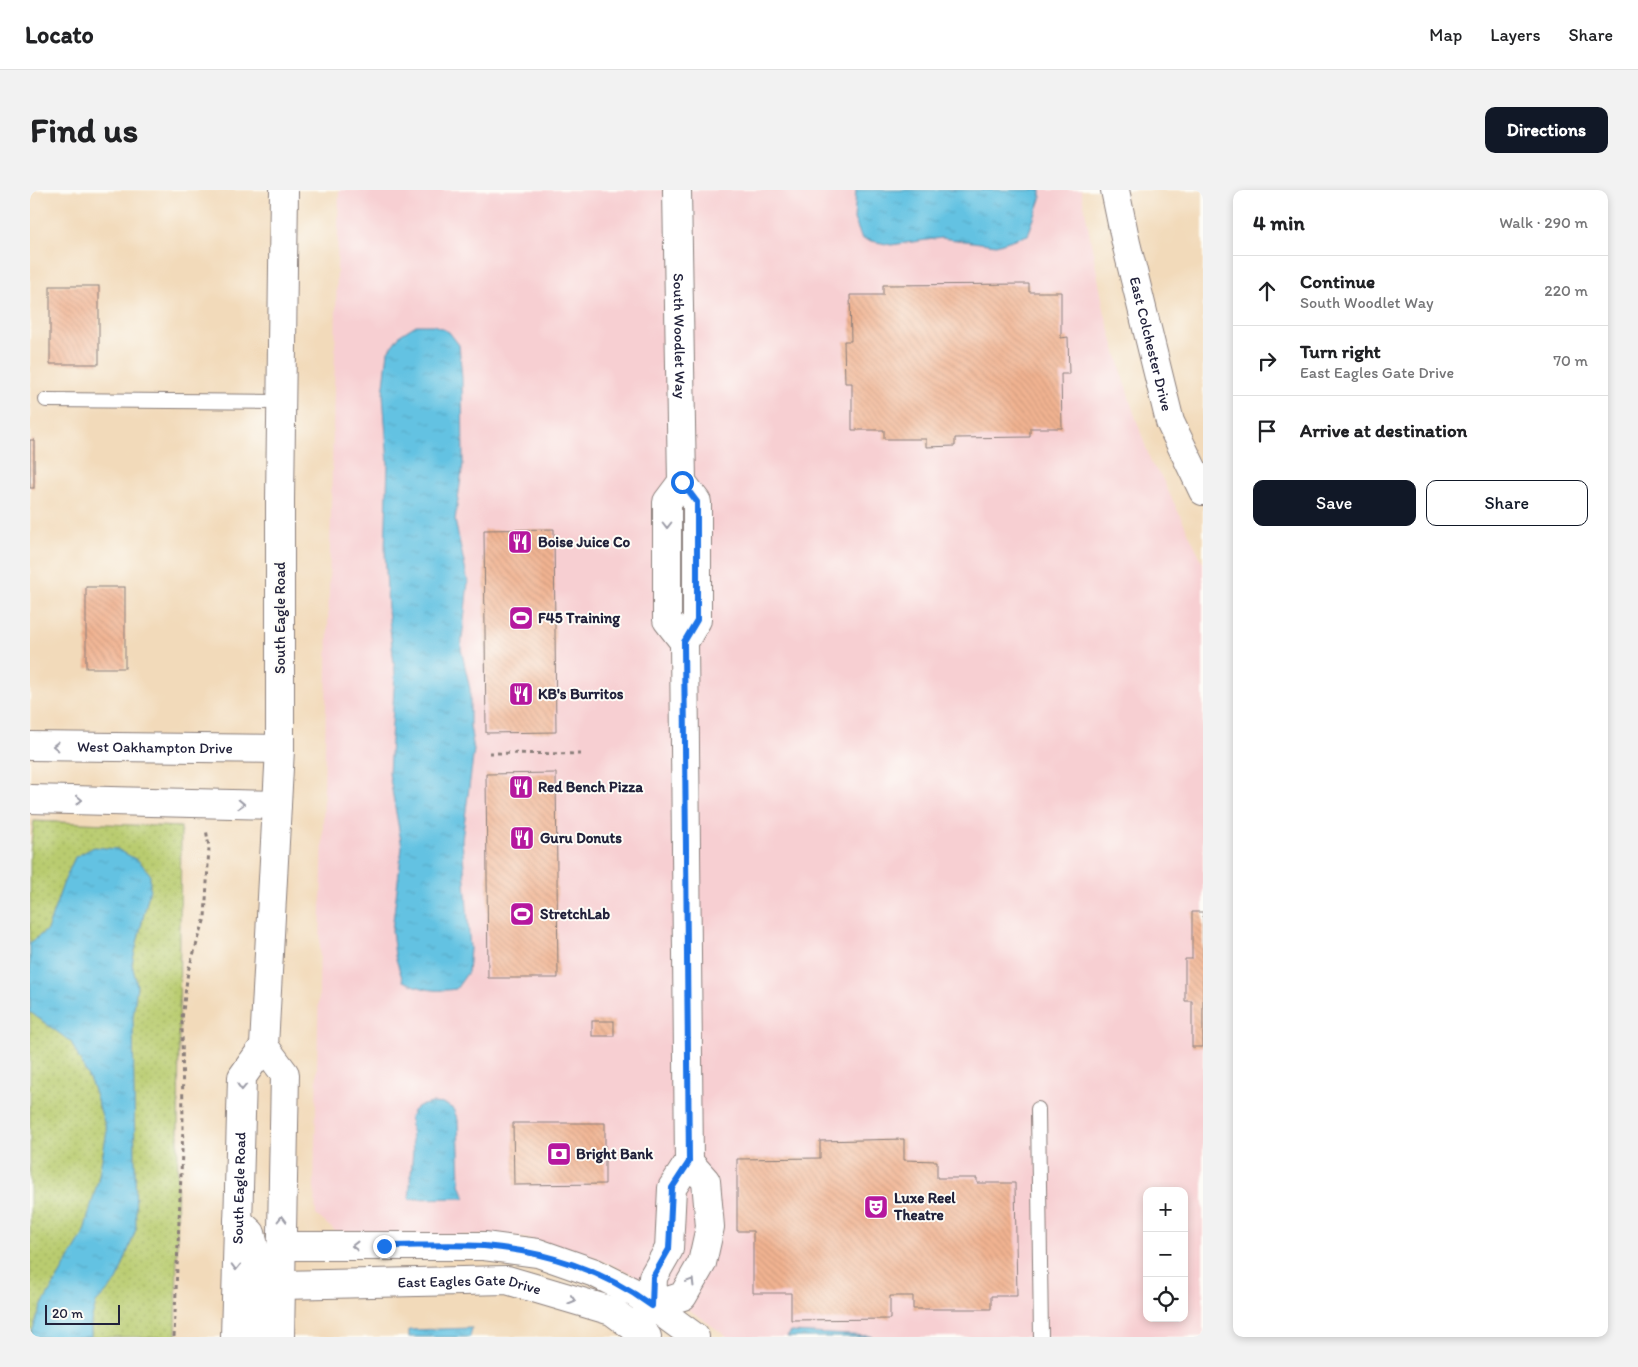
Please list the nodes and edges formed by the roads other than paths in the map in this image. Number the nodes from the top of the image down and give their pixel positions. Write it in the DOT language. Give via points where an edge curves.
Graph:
graph roads {
  1 [pos="284,190"];
  2 [pos="677,190"];
  3 [pos="1115,190"];
  4 [pos="46,400"];
  5 [pos="280,402"];
  6 [pos="1203,491"];
  7 [pos="30,746"];
  8 [pos="280,749"];
  9 [pos="30,799"];
  10 [pos="277,805"];
  11 [pos="264,1046"];
  12 [pos="1038,1109"];
  13 [pos="689,1162"];
  14 [pos="237,1220"];
  15 [pos="282,1246"];
  16 [pos="281,1285"];
  17 [pos="652,1306"];
  18 [pos="638,1334"];
  19 [pos="235,1337"];
  20 [pos="256,1337"];
  21 [pos="280,1337"];
  22 [pos="696,1337"];
  23 [pos="1041,1337"];
  1 -- 5 [label="main road, South Eagle Road"];
  2 -- 13 [label="main road, South Woodlet Way" via="682,482 667,502 667,620 684,642"];
  3 -- 6 [label="main road, East Colchester Drive" via="1170,422"];
  4 -- 5 [label="lane"];
  5 -- 8 [label="main road, South Eagle Road"];
  8 -- 7 [label="main road, West Oakhampton Drive, one-way"];
  8 -- 10 [label="main road, South Eagle Road"];
  9 -- 10 [label="main road, one-way"];
  10 -- 11 [label="main road, South Eagle Road"];
  11 -- 14 [label="main road, South Eagle Road, one-way" via="242,1077"];
  15 -- 11 [label="main road, one-way" via="285,1074"];
  12 -- 23 [label="lane"];
  13 -- 17 [label="main road" via="672,1188 669,1249 653,1277"];
  17 -- 13 [label="main road, one-way" via="683,1296 702,1264 710,1227 706,1181"];
  14 -- 19 [label="main road, South Eagle Road, one-way"];
  14 -- 20 [label="main road" via="251,1233 256,1254"];
  15 -- 16 [label="main road"];
  17 -- 15 [label="main road, one-way" via="595,1273 538,1254 484,1246"];
  16 -- 18 [label="main road, East Eagles Gate Drive, one-way" via="507,1280 612,1311"];
  16 -- 21 [label="main road"];
  17 -- 18 [label="main road"];
  17 -- 22 [label="main road"];
}
